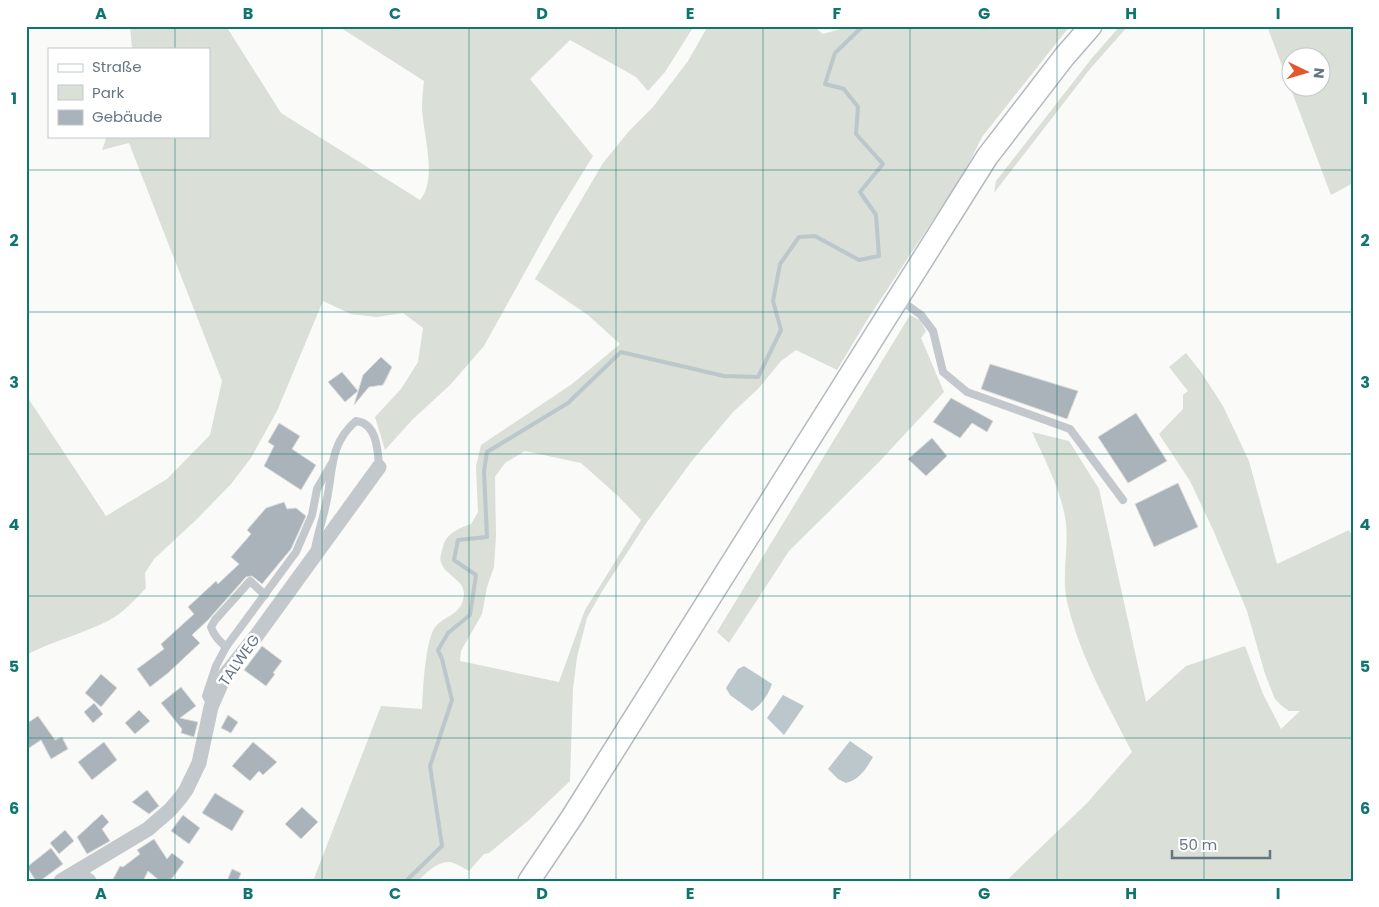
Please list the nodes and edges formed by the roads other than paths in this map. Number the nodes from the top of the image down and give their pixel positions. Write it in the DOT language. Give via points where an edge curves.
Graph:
graph roads {
  1 [pos="1092,26"];
  2 [pos="898,299"];
  3 [pos="332,463"];
  4 [pos="379,467"];
  5 [pos="1123,500"];
  6 [pos="313,558"];
  7 [pos="265,595"];
  8 [pos="226,647"];
  9 [pos="212,707"];
  10 [pos="83,876"];
  11 [pos="61,881"];
  12 [pos="529,881"];
  1 -- 2 [label="main road" via="986,157"];
  2 -- 5 [label="lane" via="921,315 933,331 943,372 967,392 1070,429"];
  2 -- 12 [label="main road"];
  3 -- 4 [label="lane" via="338,443 356,421 367,425 374,435"];
  3 -- 6 [label="lane"];
  3 -- 7 [label="lane" via="317,490 312,516 296,552"];
  4 -- 6 [label="street, TALWEG"];
  6 -- 9 [label="street, TALWEG" via="225,675"];
  7 -- 8 [label="lane"];
  7 -- 8 [label="lane" via="250,581 215,620 211,627 213,632"];
  8 -- 9 [label="lane" via="207,689 206,696"];
  9 -- 10 [label="street, TALWEG" via="198,763 186,790 148,829"];
  10 -- 11 [label="street, TALWEG"];
}
